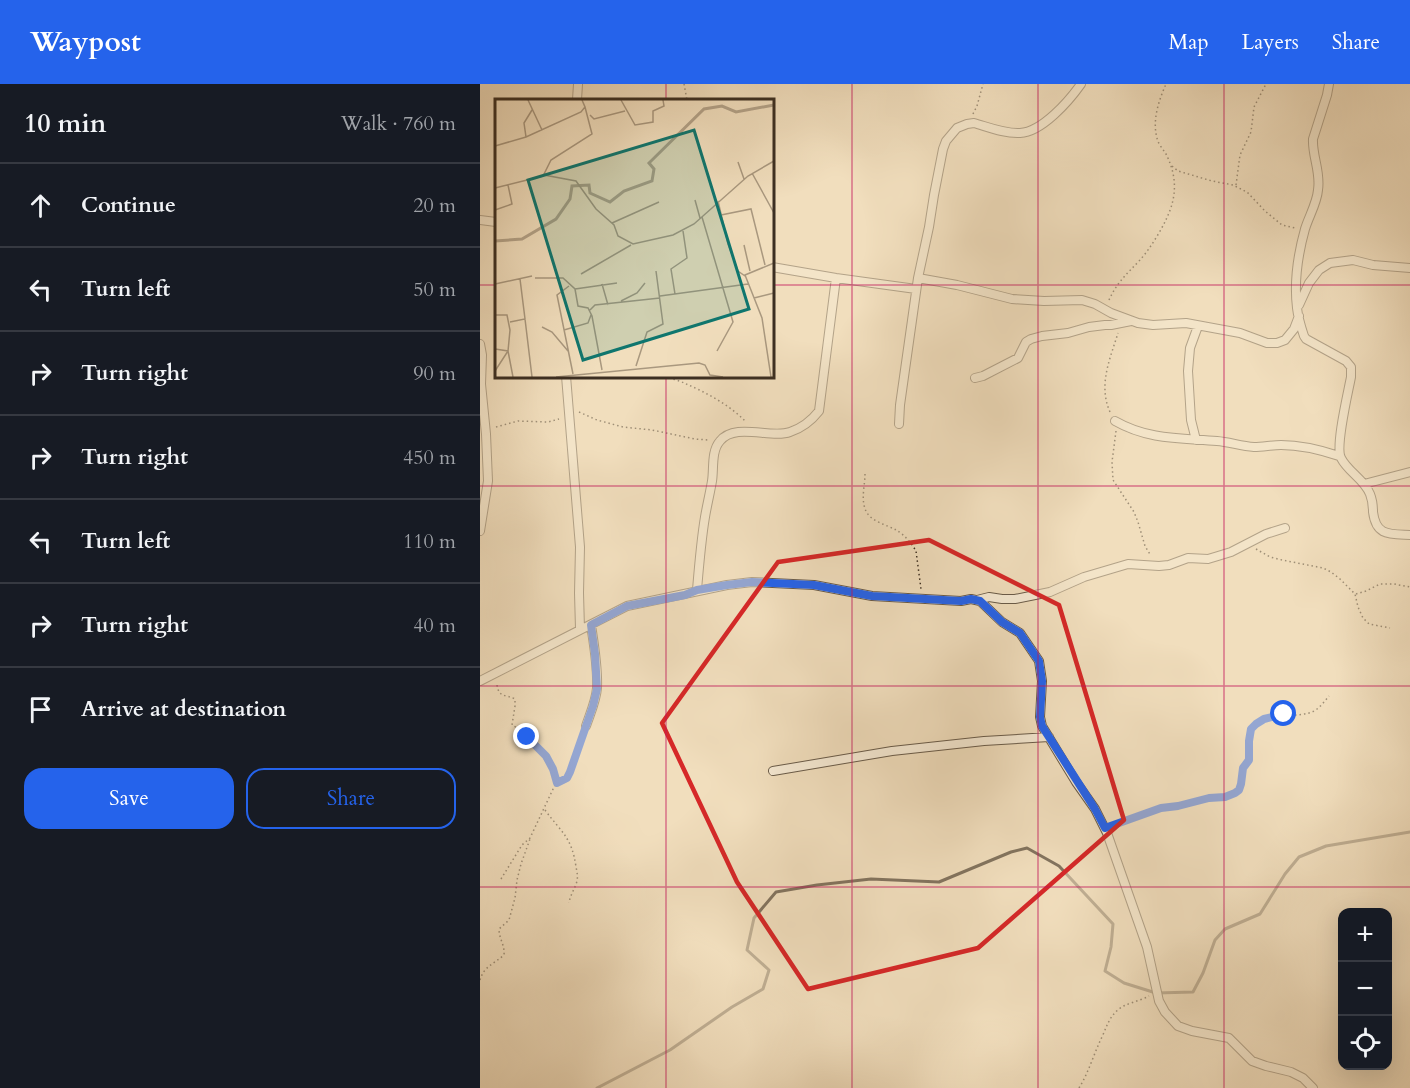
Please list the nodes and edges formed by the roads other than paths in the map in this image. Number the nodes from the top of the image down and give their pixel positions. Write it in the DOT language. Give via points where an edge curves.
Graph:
graph roads {
  1 [pos="578,84"];
  2 [pos="1082,84"];
  3 [pos="1329,84"];
  4 [pos="577,99"];
  5 [pos="480,220"];
  6 [pos="495,222"];
  7 [pos="774,267"];
  8 [pos="1410,268"];
  9 [pos="836,278"];
  10 [pos="918,278"];
  11 [pos="916,289"];
  12 [pos="1298,312"];
  13 [pos="1131,321"];
  14 [pos="1198,326"];
  15 [pos="480,344"];
  16 [pos="566,378"];
  17 [pos="975,378"];
  18 [pos="1115,421"];
  19 [pos="899,424"];
  20 [pos="1196,440"];
  21 [pos="1340,456"];
  22 [pos="1410,472"];
  23 [pos="1364,484"];
  24 [pos="1285,528"];
  25 [pos="480,531"];
  26 [pos="1410,535"];
  27 [pos="697,590"];
  28 [pos="977,600"];
  29 [pos="591,625"];
  30 [pos="580,629"];
  31 [pos="480,681"];
  32 [pos="586,726"];
  33 [pos="1049,737"];
  34 [pos="772,771"];
  35 [pos="1313,1088"];
  1 -- 4 [label="street"];
  2 -- 10 [label="street" via="1041,125 1026,132 974,123 952,133 943,149"];
  3 -- 12 [label="street" via="1312,146 1318,192 1305,230 1297,275"];
  5 -- 6 [label="street"];
  7 -- 9 [label="street"];
  8 -- 12 [label="street" via="1353,260 1330,263 1309,283"];
  9 -- 11 [label="street"];
  9 -- 27 [label="street" via="819,411 791,432 734,434 724,436 718,443 704,519"];
  10 -- 11 [label="street"];
  10 -- 13 [label="street" via="1012,298 1082,300"];
  11 -- 19 [label="street"];
  12 -- 14 [label="street" via="1290,335 1277,343 1267,344 1240,333"];
  12 -- 21 [label="street" via="1306,339 1346,361 1351,368 1338,444"];
  13 -- 14 [label="street"];
  13 -- 17 [label="street" via="1031,339 1018,358"];
  14 -- 20 [label="street" via="1190,348 1188,371"];
  15 -- 25 [label="street" via="488,481"];
  16 -- 30 [label="street" via="580,547"];
  18 -- 20 [label="street" via="1138,432"];
  20 -- 21 [label="street" via="1253,447 1297,446"];
  21 -- 23 [label="street"];
  22 -- 23 [label="street"];
  23 -- 26 [label="street" via="1378,528"];
  24 -- 28 [label="street" via="1208,559 1188,558 1160,566 1128,564 1050,592 1015,599"];
  27 -- 28 [label="street" via="762,582 814,585 872,596"];
  27 -- 29 [label="street" via="627,606"];
  28 -- 33 [label="street" via="1020,633 1039,661 1040,717"];
  29 -- 30 [label="street"];
  29 -- 32 [label="street" via="597,689"];
  30 -- 31 [label="street"];
  33 -- 34 [label="street" via="892,751"];
  33 -- 35 [label="street" via="1105,828 1147,947 1158,1001 1165,1012 1178,1026 1229,1038 1252,1060 1291,1072"];
}
